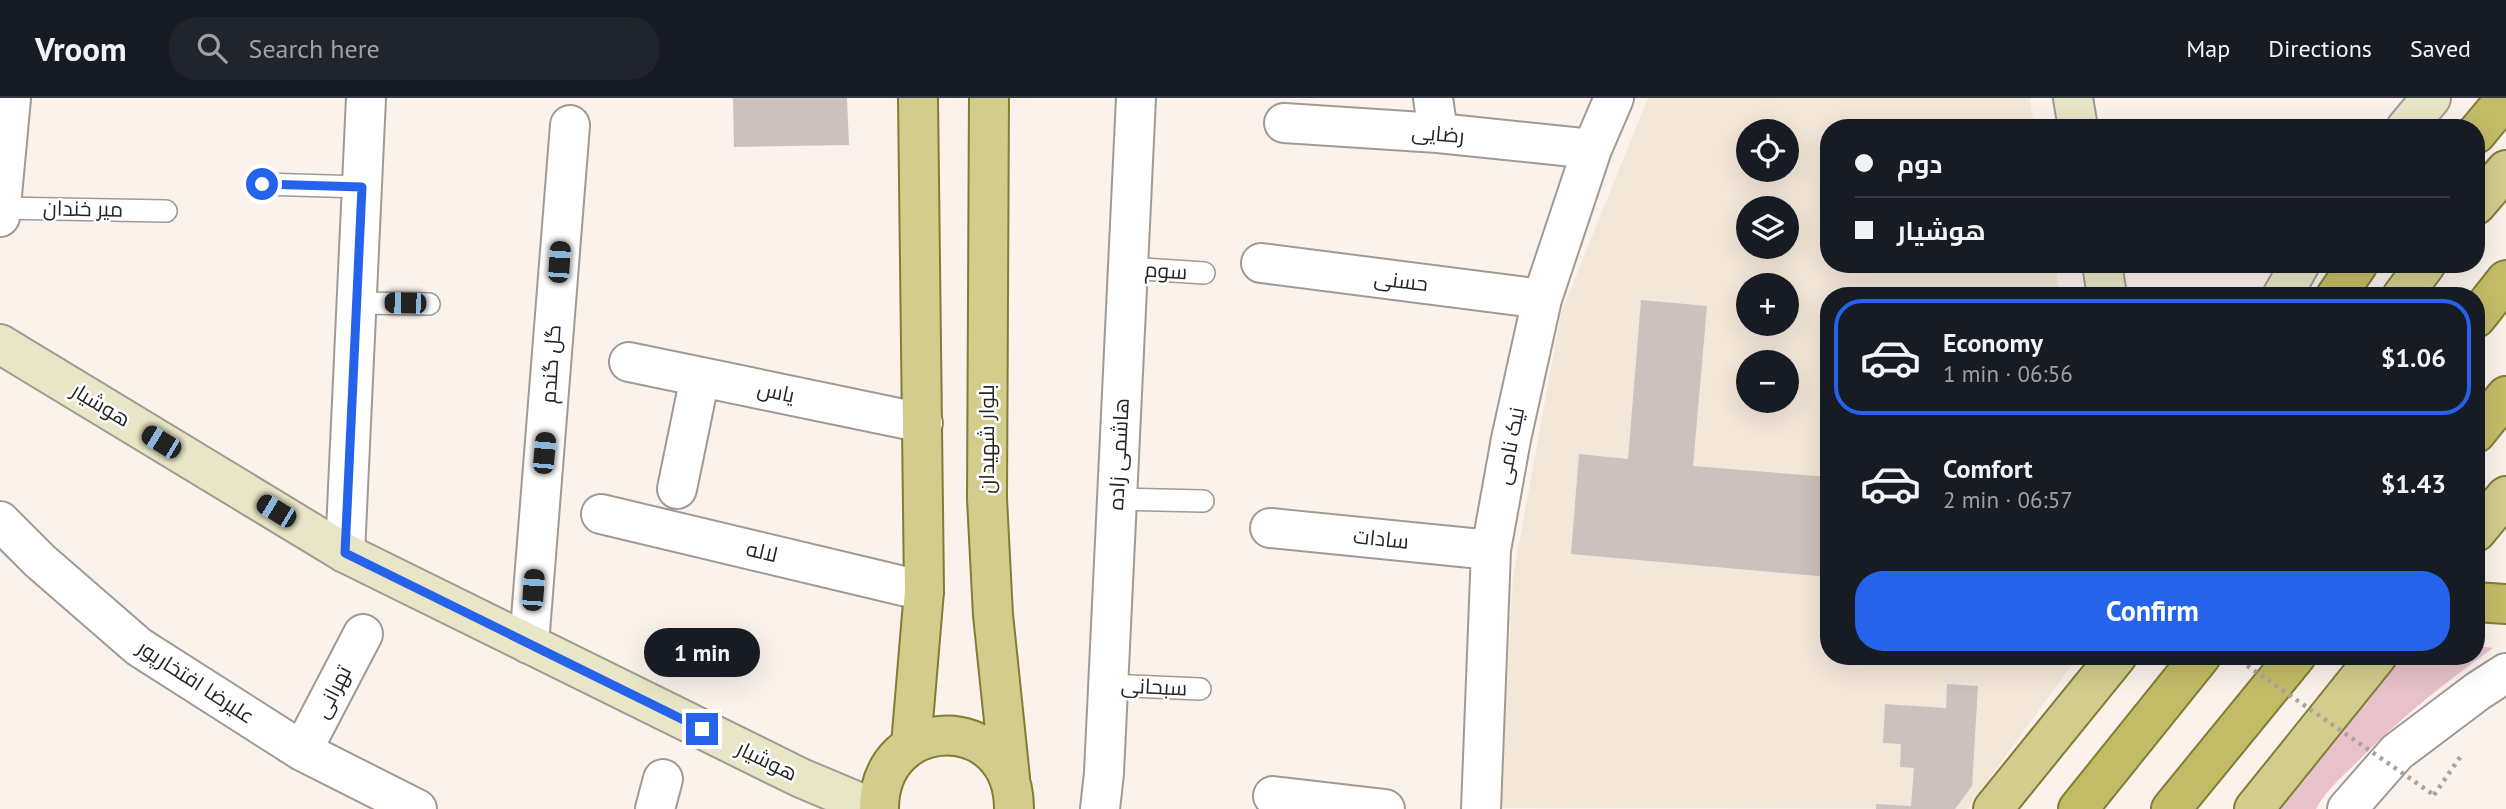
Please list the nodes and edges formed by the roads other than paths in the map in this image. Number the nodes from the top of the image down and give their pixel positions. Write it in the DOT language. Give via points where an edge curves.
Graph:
graph roads {
  1 [pos="10,98"];
  2 [pos="366,98"];
  3 [pos="918,98"];
  4 [pos="989,98"];
  5 [pos="1136,98"];
  6 [pos="1614,98"];
  7 [pos="2073,98"];
  8 [pos="2431,98"];
  9 [pos="2506,98"];
  10 [pos="1435,116"];
  11 [pos="2076,119"];
  12 [pos="2414,119"];
  13 [pos="1284,123"];
  14 [pos="2485,123"];
  15 [pos="570,125"];
  16 [pos="1592,149"];
  17 [pos="2506,170"];
  18 [pos="262,184"];
  19 [pos="362,187"];
  20 [pos="2485,194"];
  21 [pos="1,208"];
  22 [pos="166,211"];
  23 [pos="0,217"];
  24 [pos="1261,263"];
  25 [pos="1128,268"];
  26 [pos="1204,274"];
  27 [pos="2506,280"];
  28 [pos="1542,299"];
  29 [pos="357,303"];
  30 [pos="429,304"];
  31 [pos="2485,307"];
  32 [pos="0,344"];
  33 [pos="629,362"];
  34 [pos="700,377"];
  35 [pos="2506,396"];
  36 [pos="923,422"];
  37 [pos="2485,422"];
  38 [pos="677,489"];
  39 [pos="2506,496"];
  40 [pos="1116,499"];
  41 [pos="1203,501"];
  42 [pos="601,514"];
  43 [pos="0,521"];
  44 [pos="2485,521"];
  45 [pos="1270,528"];
  46 [pos="1491,550"];
  47 [pos="345,553"];
  48 [pos="924,590"];
  49 [pos="2485,603"];
  50 [pos="2506,604"];
  51 [pos="363,634"];
  52 [pos="529,644"];
  53 [pos="2110,665"];
  54 [pos="2195,665"];
  55 [pos="2289,665"];
  56 [pos="2370,665"];
  57 [pos="2506,673"];
  58 [pos="1108,685"];
  59 [pos="1200,690"];
  60 [pos="911,745"];
  61 [pos="302,751"];
  62 [pos="1012,794"];
  63 [pos="1273,796"];
  64 [pos="417,809"];
  65 [pos="877,809"];
  66 [pos="1100,809"];
  67 [pos="1385,809"];
  68 [pos="1481,809"];
  69 [pos="1993,809"];
  70 [pos="2078,809"];
  71 [pos="2171,809"];
  72 [pos="2254,809"];
  73 [pos="2347,809"];
  1 -- 21 [label="street"];
  2 -- 19 [label="street"];
  3 -- 36 [label="main road"];
  4 -- 62 [label="main road, بلوار شهیدان" via="987,499 992,604"];
  5 -- 25 [label="street, هاشمی زاده"];
  6 -- 16 [label="street, نیک نامی"];
  7 -- 11 [label="main road"];
  8 -- 12 [label="main road"];
  9 -- 14 [label="highway"];
  10 -- 13 [label="street, رضایی"];
  10 -- 16 [label="street, رضایی"];
  15 -- 52 [label="street, گل گندم"];
  16 -- 28 [label="street, نیک نامی"];
  17 -- 20 [label="main road"];
  18 -- 19 [label="lane"];
  19 -- 29 [label="street"];
  21 -- 22 [label="lane, میر خندان"];
  21 -- 23 [label="street"];
  24 -- 28 [label="street, حسنی"];
  25 -- 26 [label="lane, سوم"];
  25 -- 40 [label="street, هاشمی زاده"];
  27 -- 31 [label="highway"];
  28 -- 46 [label="street, نیک نامی"];
  29 -- 30 [label="lane"];
  29 -- 47 [label="street"];
  32 -- 47 [label="main road, هوشیار"];
  33 -- 34 [label="street, یاس"];
  34 -- 36 [label="street, یاس"];
  34 -- 38 [label="street"];
  35 -- 37 [label="highway"];
  36 -- 48 [label="main road"];
  39 -- 44 [label="main road"];
  40 -- 41 [label="lane"];
  40 -- 58 [label="street, هاشمی زاده"];
  42 -- 48 [label="street, لاله"];
  43 -- 61 [label="street, علیرضا افتخارپور" via="139,647"];
  45 -- 46 [label="street, سادات"];
  46 -- 68 [label="street, نیک نامی"];
  47 -- 52 [label="main road, هوشیار"];
  48 -- 60 [label="main road"];
  49 -- 50 [label="highway"];
  51 -- 61 [label="street, تهرانی"];
  52 -- 65 [label="main road, هوشیار" via="801,778"];
  53 -- 69 [label="main road"];
  54 -- 70 [label="highway"];
  55 -- 71 [label="highway"];
  56 -- 72 [label="main road"];
  57 -- 73 [label="street" via="2397,752"];
  58 -- 59 [label="lane, سبحانی"];
  58 -- 66 [label="street, هاشمی زاده"];
  60 -- 62 [label="main road" via="930,736 971,738 1003,764"];
  60 -- 65 [label="main road" via="884,775"];
  61 -- 64 [label="street, علیرضا افتخارپور"];
  63 -- 67 [label="street"];
}
